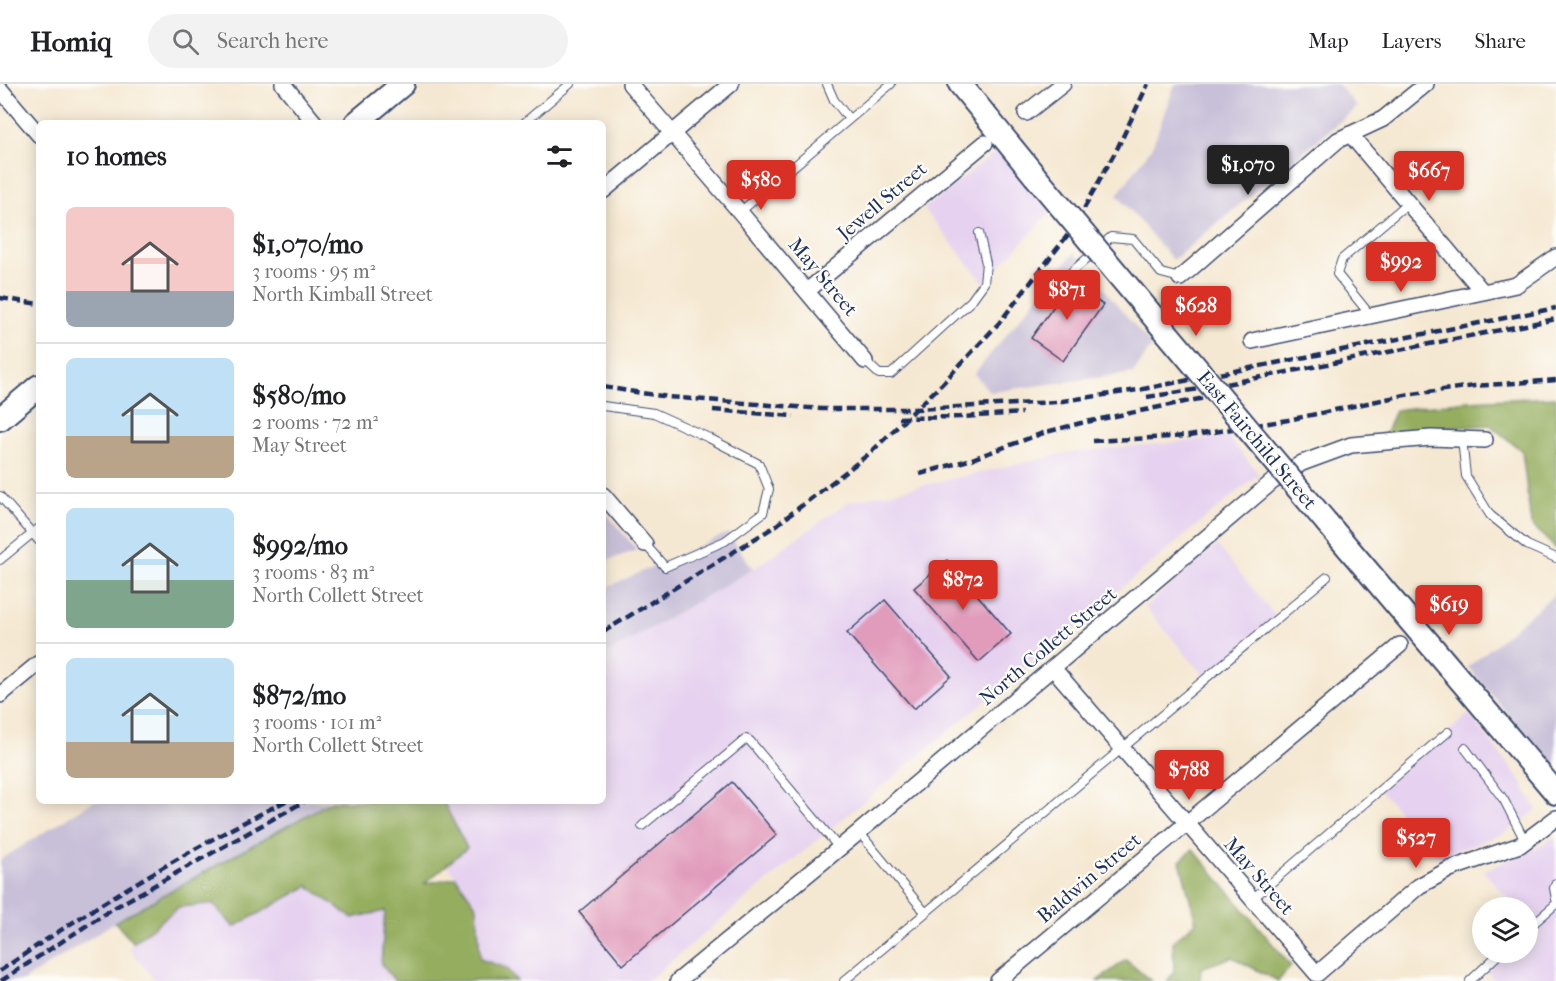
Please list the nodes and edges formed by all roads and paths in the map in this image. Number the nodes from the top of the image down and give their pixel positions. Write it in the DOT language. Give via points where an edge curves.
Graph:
graph roads {
  1 [pos="283,84"];
  2 [pos="403,84"];
  3 [pos="570,84"];
  4 [pos="630,84"];
  5 [pos="731,84"];
  6 [pos="827,84"];
  7 [pos="891,84"];
  8 [pos="960,84"];
  9 [pos="1063,84"];
  10 [pos="1426,84"];
  11 [pos="0,89"];
  12 [pos="1026,113"];
  13 [pos="849,119"];
  14 [pos="313,120"];
  15 [pos="360,120"];
  16 [pos="528,120"];
  17 [pos="36,131"];
  18 [pos="672,132"];
  19 [pos="1350,134"];
  20 [pos="985,143"];
  21 [pos="606,188"];
  22 [pos="1408,203"];
  23 [pos="740,212"];
  24 [pos="979,233"];
  25 [pos="1556,256"];
  26 [pos="1065,278"];
  27 [pos="1180,278"];
  28 [pos="807,291"];
  29 [pos="1483,292"];
  30 [pos="1371,316"];
  31 [pos="1252,341"];
  32 [pos="865,361"];
  33 [pos="36,389"];
  34 [pos="606,406"];
  35 [pos="0,419"];
  36 [pos="1462,439"];
  37 [pos="1485,440"];
  38 [pos="0,496"];
  39 [pos="606,498"];
  40 [pos="36,530"];
  41 [pos="32,533"];
  42 [pos="36,538"];
  43 [pos="645,544"];
  44 [pos="1556,558"];
  45 [pos="0,560"];
  46 [pos="1327,577"];
  47 [pos="1400,645"];
  48 [pos="36,665"];
  49 [pos="1053,669"];
  50 [pos="0,695"];
  51 [pos="1448,732"];
  52 [pos="1465,748"];
  53 [pos="1122,749"];
  54 [pos="1556,793"];
  55 [pos="1556,818"];
  56 [pos="1186,824"];
  57 [pos="642,826"];
  58 [pos="859,832"];
  59 [pos="1525,841"];
  60 [pos="839,848"];
  61 [pos="1556,883"];
  62 [pos="1251,900"];
  63 [pos="1556,902"];
  64 [pos="925,912"];
  65 [pos="1538,918"];
  66 [pos="1489,963"];
  67 [pos="1320,978"];
  68 [pos="678,981"];
  69 [pos="844,981"];
  70 [pos="998,981"];
  71 [pos="1470,981"];
  1 -- 14 [label="street"];
  2 -- 15 [label="street"];
  3 -- 16 [label="lane"];
  4 -- 18 [label="street, May Street"];
  5 -- 18 [label="street"];
  6 -- 13 [label="lane"];
  7 -- 13 [label="lane"];
  8 -- 54 [label="street, East Fairchild Street, bridge"];
  9 -- 12 [label="street"];
  10 -- 19 [label="street" via="1383,119"];
  11 -- 17 [label="street"];
  13 -- 23 [label="lane"];
  18 -- 21 [label="street"];
  18 -- 23 [label="street, May Street"];
  19 -- 22 [label="street"];
  19 -- 27 [label="street" via="1338,140"];
  20 -- 28 [label="street, Jewell Street"];
  22 -- 29 [label="street"];
  22 -- 30 [label="lane" via="1342,259 1337,274"];
  23 -- 28 [label="street, May Street"];
  24 -- 32 [label="lane" via="986,263 984,283 971,301 891,374 879,374"];
  25 -- 29 [label="street" via="1516,285"];
  26 -- 27 [label="lane" via="1111,237 1133,239 1161,273"];
  28 -- 32 [label="street, May Street"];
  29 -- 30 [label="street"];
  30 -- 31 [label="street"];
  33 -- 35 [label="street"];
  34 -- 43 [label="lane" via="654,413 709,438 759,465 770,489 763,513 725,541 665,567"];
  36 -- 37 [label="street, North Collett Street"];
  36 -- 44 [label="lane" via="1466,476 1490,515 1527,545"];
  36 -- 49 [label="street, North Collett Street" via="1351,445 1302,463 1272,482"];
  38 -- 41 [label="lane"];
  39 -- 43 [label="street"];
  40 -- 41 [label="lane"];
  41 -- 42 [label="lane"];
  41 -- 45 [label="lane"];
  46 -- 53 [label="lane"];
  47 -- 56 [label="street, Baldwin Street"];
  48 -- 50 [label="street"];
  49 -- 53 [label="street, May Street"];
  49 -- 58 [label="street, North Collett Street"];
  51 -- 62 [label="lane"];
  52 -- 59 [label="lane" via="1504,800"];
  53 -- 56 [label="street, May Street"];
  53 -- 64 [label="lane"];
  55 -- 59 [label="street"];
  56 -- 62 [label="street, May Street"];
  56 -- 70 [label="street, Baldwin Street"];
  57 -- 60 [label="lane" via="746,739"];
  58 -- 60 [label="street, North Collett Street"];
  58 -- 64 [label="lane"];
  59 -- 67 [label="street" via="1450,869 1419,886"];
  60 -- 68 [label="street, North Collett Street"];
  61 -- 63 [label="lane"];
  62 -- 67 [label="street, May Street"];
  63 -- 65 [label="lane"];
  64 -- 69 [label="lane"];
  66 -- 71 [label="lane"];
}
